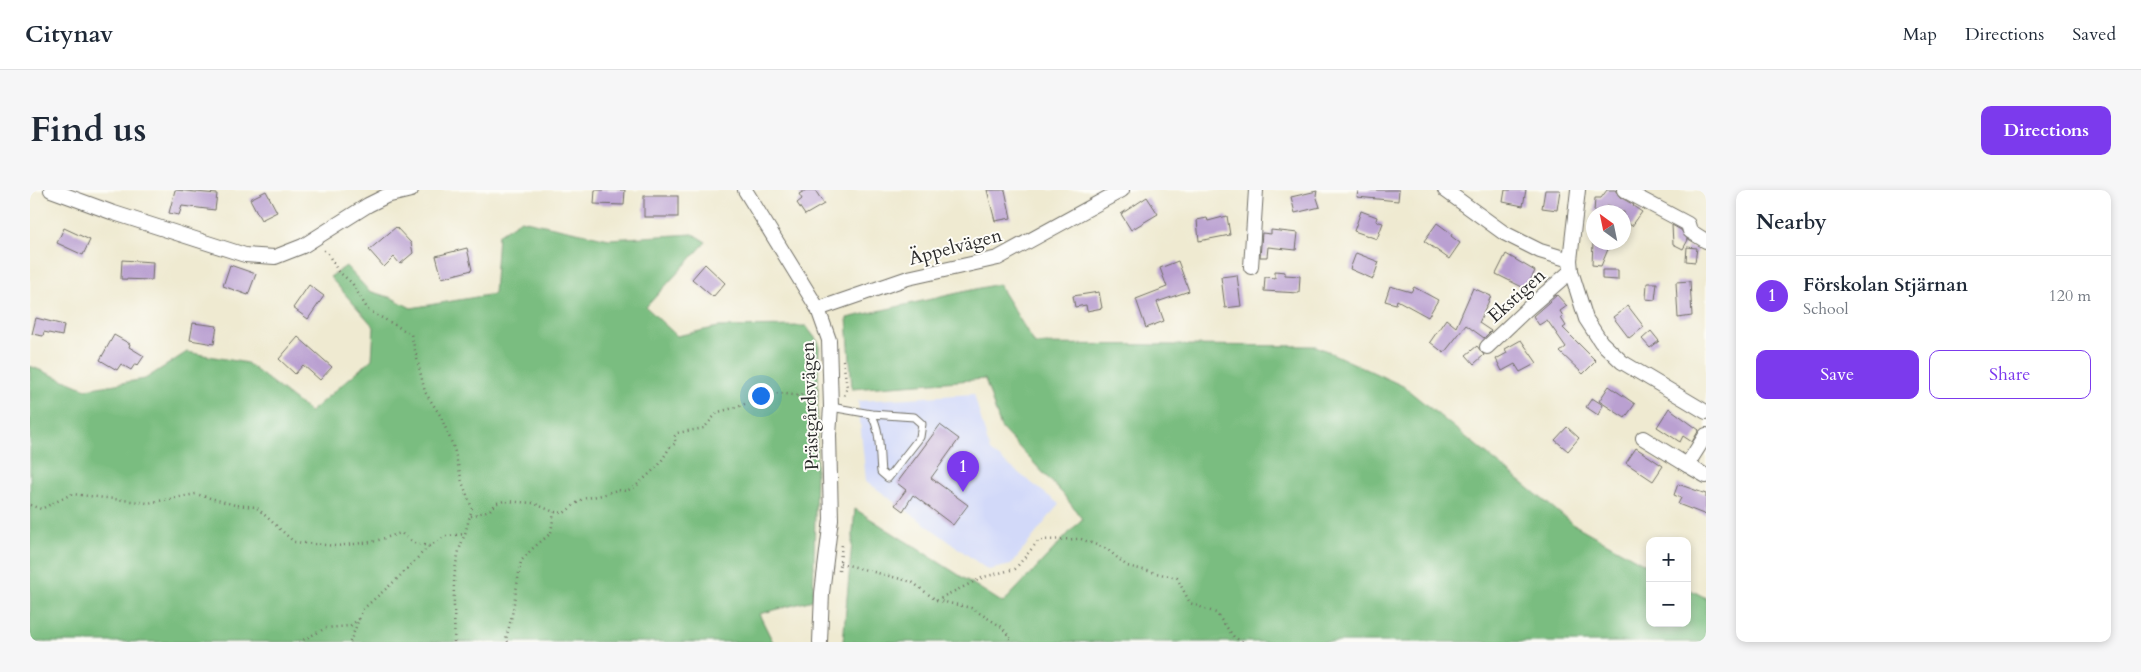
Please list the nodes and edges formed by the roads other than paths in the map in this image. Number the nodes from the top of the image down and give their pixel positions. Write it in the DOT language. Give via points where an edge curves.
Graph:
graph roads {
  1 [pos="52,190"];
  2 [pos="745,190"];
  3 [pos="1122,190"];
  4 [pos="1256,190"];
  5 [pos="1445,190"];
  6 [pos="1578,190"];
  7 [pos="1624,190"];
  8 [pos="404,191"];
  9 [pos="1706,240"];
  10 [pos="1251,266"];
  11 [pos="1570,266"];
  12 [pos="818,309"];
  13 [pos="1487,347"];
  14 [pos="831,407"];
  15 [pos="1706,412"];
  16 [pos="871,414"];
  17 [pos="1706,435"];
  18 [pos="1643,438"];
  19 [pos="1687,465"];
  20 [pos="1706,476"];
  21 [pos="820,642"];
  1 -- 8 [label="street" via="245,255 275,257 313,240 368,205"];
  2 -- 12 [label="street, Prästgårdsvägen"];
  3 -- 12 [label="street, Äppelvägen" via="998,258 908,278"];
  4 -- 10 [label="street"];
  5 -- 11 [label="street" via="1504,233"];
  6 -- 11 [label="street, Ekstigen"];
  7 -- 9 [label="street" via="1688,224 1690,231"];
  11 -- 13 [label="street, Ekstigen"];
  11 -- 15 [label="street, Ekstigen" via="1586,319 1600,342 1622,362"];
  12 -- 14 [label="street, Prästgårdsvägen" via="829,340"];
  14 -- 16 [label="lane"];
  14 -- 21 [label="street, Prästgårdsvägen" via="832,519 822,593"];
  16 -- 16 [label="lane" via="914,417 922,424 920,437 888,478 881,472 876,421"];
  17 -- 19 [label="street"];
  18 -- 19 [label="street"];
  19 -- 20 [label="street"];
}
